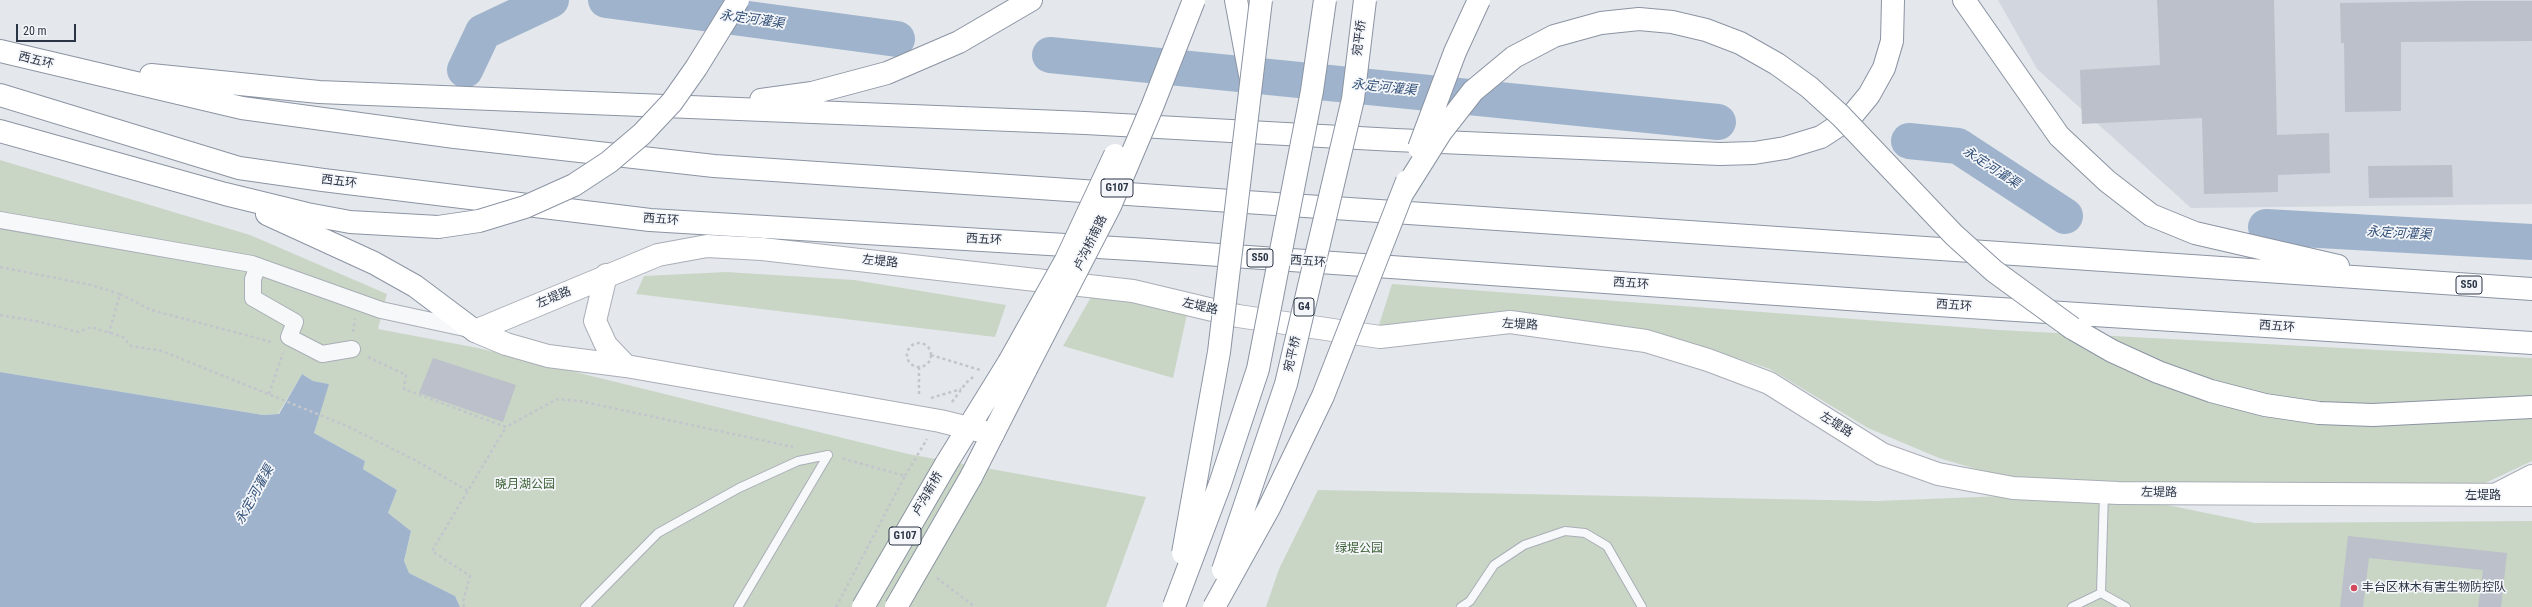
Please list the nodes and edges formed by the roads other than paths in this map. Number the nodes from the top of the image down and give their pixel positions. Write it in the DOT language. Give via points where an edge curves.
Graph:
graph roads {
  1 [pos="738,0"];
  2 [pos="1031,0"];
  3 [pos="1178,0"];
  4 [pos="1194,0"];
  5 [pos="1236,0"];
  6 [pos="1261,0"];
  7 [pos="1325,0"];
  8 [pos="1365,0"];
  9 [pos="1479,0"];
  10 [pos="1893,0"];
  11 [pos="1966,3"];
  12 [pos="0,51"];
  13 [pos="38,62"];
  14 [pos="1251,79"];
  15 [pos="0,96"];
  16 [pos="709,108"];
  17 [pos="0,131"];
  18 [pos="225,194"];
  19 [pos="1402,194"];
  20 [pos="0,220"];
  21 [pos="258,266"];
  22 [pos="606,275"];
  23 [pos="2405,281"];
  24 [pos="2532,288"];
  25 [pos="475,331"];
  26 [pos="2532,343"];
  27 [pos="352,349"];
  28 [pos="1018,365"];
  29 [pos="626,366"];
  30 [pos="2532,407"];
  31 [pos="968,428"];
  32 [pos="993,434"];
  33 [pos="946,464"];
  34 [pos="2532,476"];
  35 [pos="2104,492"];
  36 [pos="2532,495"];
  37 [pos="2493,496"];
  38 [pos="2102,593"];
  39 [pos="585,607"];
  40 [pos="738,607"];
  41 [pos="863,607"];
  42 [pos="896,607"];
  43 [pos="1174,607"];
  44 [pos="1212,607"];
  45 [pos="1461,607"];
  46 [pos="1642,607"];
  47 [pos="2072,607"];
  48 [pos="2126,607"];
  1 -- 18 [label="main road, bridge" via="672,102 642,134 609,162 574,185 525,207 480,221 438,227 350,222"];
  2 -- 16 [label="main road" via="959,42 887,73 812,93"];
  3 -- 28 [label="main road, 卢沟桥南路 / G107, bridge" via="1138,102"];
  4 -- 28 [label="main road, 卢沟桥南路 / G107, bridge" via="1110,206"];
  5 -- 14 [label="main road"];
  6 -- 14 [label="main road, bridge"];
  7 -- 43 [label="main road, bridge" via="1312,91 1258,369 1220,484"];
  8 -- 44 [label="main road, 宛平桥 / G4, bridge" via="1353,99 1286,384"];
  9 -- 19 [label="main road, bridge" via="1455,52"];
  10 -- 16 [label="main road" via="1892,41 1884,68 1869,95 1850,118 1821,137 1785,148 1754,153 1720,154 1411,141 1077,123"];
  11 -- 23 [label="main road" via="2059,136 2107,181 2151,215 2195,233"];
  12 -- 13 [label="main road, 西五环 / S50"];
  13 -- 16 [label="main road" via="320,92"];
  13 -- 23 [label="main road, 西五环 / S50" via="242,108 455,137 714,166"];
  14 -- 43 [label="main road, bridge" via="1219,352"];
  15 -- 26 [label="main road, 西五环 / S50" via="239,168 650,220 1148,250 1891,302"];
  17 -- 18 [label="main road"];
  18 -- 25 [label="main road" via="374,263 415,286"];
  19 -- 30 [label="main road, bridge" via="1441,132 1473,91 1514,57 1554,36 1601,23 1639,19 1672,22 1706,30 1740,44 1777,64 1809,87 1841,116 1960,240 1994,271 2072,328 2112,351 2158,372 2211,391 2265,405 2319,413 2373,415"];
  19 -- 44 [label="main road, bridge" via="1323,396 1269,508"];
  20 -- 21 [label="street"];
  21 -- 25 [label="street" via="381,310"];
  21 -- 27 [label="street" via="253,279 253,298 295,322 287,341 322,354"];
  22 -- 25 [label="main road, 左堤路"];
  22 -- 29 [label="main road" via="595,321 606,345"];
  22 -- 35 [label="main road, 左堤路" via="658,255 707,246 746,248 1133,291 1238,316 1380,337 1510,322 1583,331 1646,341 1708,360 1769,383 1882,454 1938,474 2013,488"];
  23 -- 24 [label="main road, 西五环 / S50"];
  25 -- 29 [label="main road" via="506,344 548,356"];
  28 -- 31 [label="main road, 卢沟桥南路 / G107"];
  28 -- 32 [label="main road, 卢沟桥南路 / G107"];
  29 -- 31 [label="main road"];
  31 -- 32 [label="main road"];
  31 -- 33 [label="main road, 卢沟桥南路 / G107"];
  32 -- 42 [label="main road, 卢沟桥南路 / G107, bridge" via="971,478"];
  33 -- 41 [label="main road, 卢沟新桥 / G107, bridge"];
  34 -- 37 [label="main road"];
  35 -- 37 [label="main road, 左堤路"];
  35 -- 38 [label="lane"];
  36 -- 37 [label="main road, 左堤路"];
  38 -- 47 [label="lane"];
  38 -- 48 [label="lane"];
  39 -- 40 [label="lane" via="658,533 739,488 798,461 828,455"];
  45 -- 46 [label="lane" via="1470,601 1494,565 1524,545 1565,531 1585,533 1607,546"];
}
